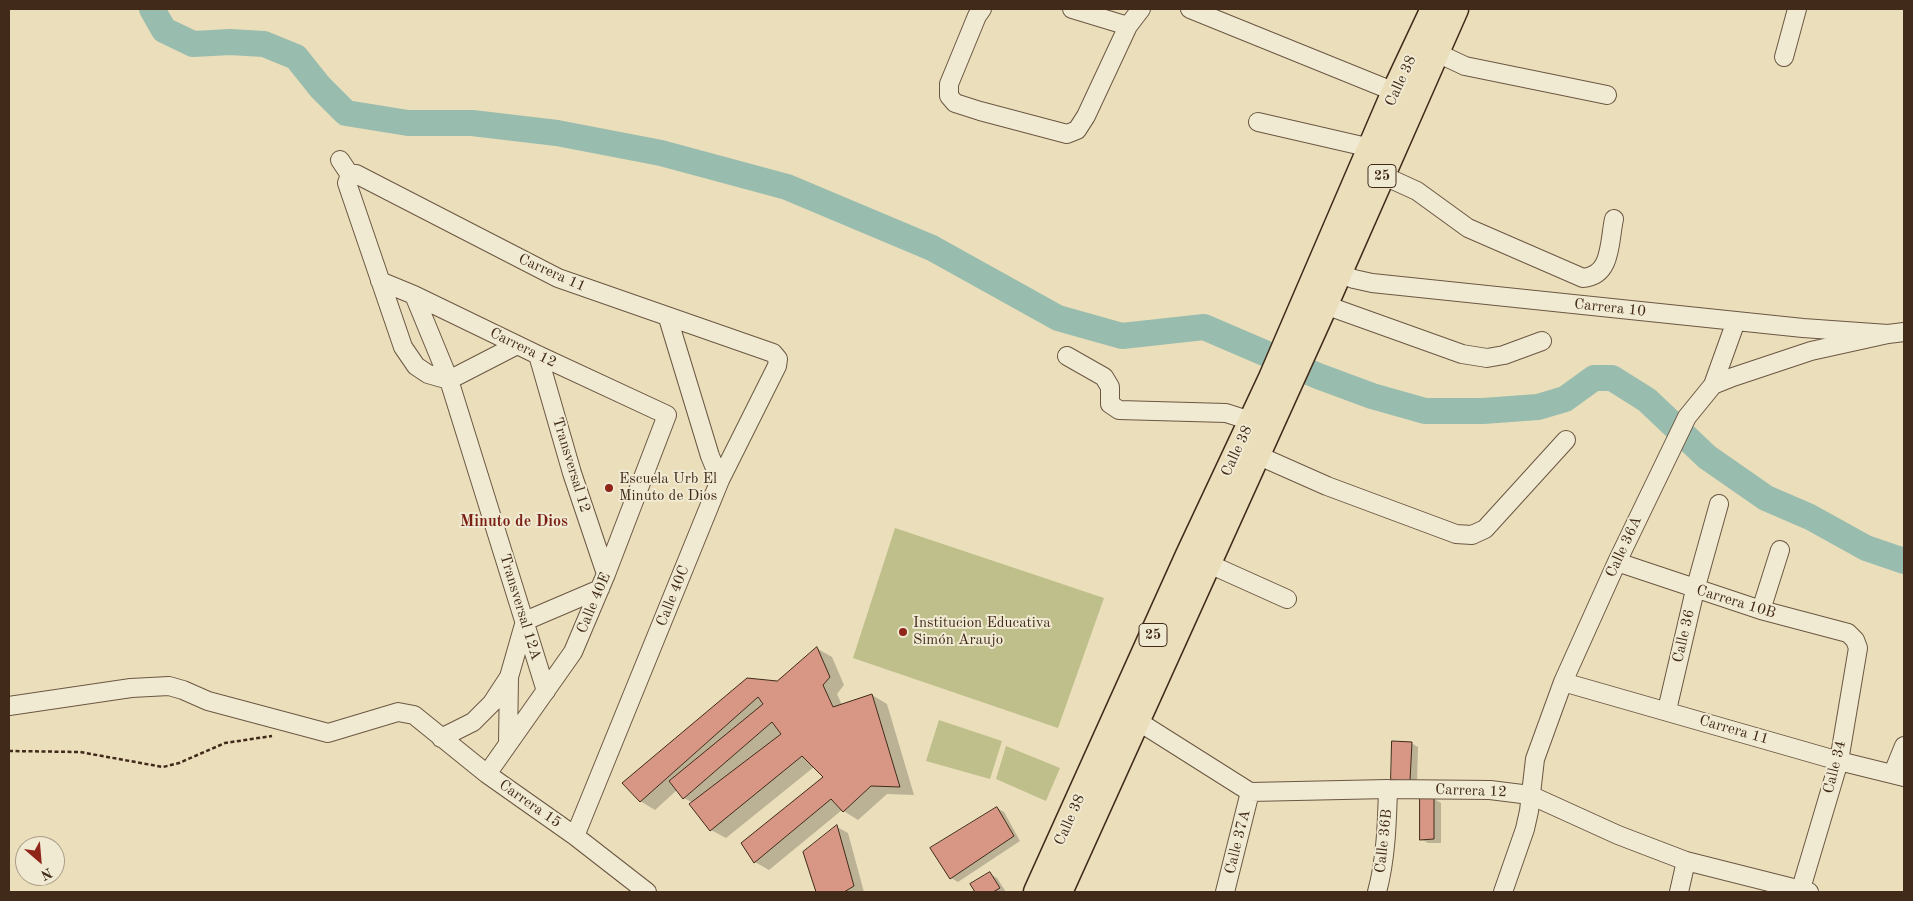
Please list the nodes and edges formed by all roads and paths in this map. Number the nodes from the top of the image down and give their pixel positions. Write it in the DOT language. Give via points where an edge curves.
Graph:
graph roads {
  1 [pos="982,9"];
  2 [pos="1072,9"];
  3 [pos="1141,9"];
  4 [pos="1190,9"];
  5 [pos="1434,9"];
  6 [pos="1455,9"];
  7 [pos="1797,9"];
  8 [pos="1128,26"];
  9 [pos="1435,52"];
  10 [pos="1784,57"];
  11 [pos="1395,92"];
  12 [pos="1607,95"];
  13 [pos="1258,122"];
  14 [pos="1371,148"];
  15 [pos="1382,175"];
  16 [pos="1614,219"];
  17 [pos="1329,270"];
  18 [pos="380,281"];
  19 [pos="414,295"];
  20 [pos="1315,302"];
  21 [pos="668,318"];
  22 [pos="1736,322"];
  23 [pos="1896,333"];
  24 [pos="1542,341"];
  25 [pos="517,345"];
  26 [pos="538,356"];
  27 [pos="1067,356"];
  28 [pos="778,359"];
  29 [pos="449,380"];
  30 [pos="1279,383"];
  31 [pos="1713,385"];
  32 [pos="667,415"];
  33 [pos="1251,422"];
  34 [pos="1566,440"];
  35 [pos="1257,455"];
  36 [pos="720,480"];
  37 [pos="1719,504"];
  38 [pos="1780,550"];
  39 [pos="1199,559"];
  40 [pos="1617,562"];
  41 [pos="603,582"];
  42 [pos="1695,590"];
  43 [pos="1287,599"];
  44 [pos="1761,610"];
  45 [pos="525,621"];
  46 [pos="1855,640"];
  47 [pos="509,677"];
  48 [pos="1563,682"];
  49 [pos="546,691"];
  50 [pos="9,706"];
  51 [pos="1667,710"];
  52 [pos="1136,720"];
  53 [pos="274,736"];
  54 [pos="441,738"];
  55 [pos="508,744"];
  56 [pos="1904,746"];
  57 [pos="9,751"];
  58 [pos="1839,761"];
  59 [pos="487,774"];
  60 [pos="1899,775"];
  61 [pos="1388,789"];
  62 [pos="1250,792"];
  63 [pos="1530,795"];
  64 [pos="575,836"];
  65 [pos="1686,861"];
  66 [pos="1803,891"];
  67 [pos="647,892"];
  68 [pos="1037,892"];
  69 [pos="1059,892"];
  70 [pos="1225,892"];
  71 [pos="1377,892"];
  72 [pos="1503,892"];
  73 [pos="1679,892"];
  1 -- 8 [label="street" via="949,84 949,96 954,103 1067,134 1077,130 1086,116"];
  2 -- 8 [label="street"];
  3 -- 8 [label="street"];
  4 -- 11 [label="street"];
  5 -- 11 [label="highway, Calle 38 / 25"];
  6 -- 9 [label="highway, Calle 38 / 25"];
  7 -- 10 [label="street"];
  9 -- 12 [label="street" via="1465,66"];
  9 -- 15 [label="highway, Calle 38 / 25"];
  11 -- 14 [label="highway, Calle 38 / 25"];
  13 -- 14 [label="street"];
  14 -- 17 [label="highway, Calle 38 / 25"];
  15 -- 16 [label="street" via="1417,191 1468,228 1582,278 1590,278 1605,266"];
  15 -- 17 [label="highway, Calle 38 / 25"];
  17 -- 20 [label="highway, Calle 38 / 25"];
  17 -- 22 [label="street, Carrera 10" via="1372,283"];
  18 -- 19 [label="street, Carrera 12"];
  18 -- 21 [label="street, Carrera 11" via="347,183 345,168 558,278"];
  18 -- 29 [label="street" via="408,356 428,374"];
  19 -- 25 [label="street, Carrera 12"];
  19 -- 29 [label="street, Transversal 12A"];
  20 -- 24 [label="street" via="1462,354 1487,358"];
  20 -- 30 [label="highway, Calle 38 / 25"];
  21 -- 28 [label="street, Carrera 11" via="773,353"];
  21 -- 36 [label="street"];
  22 -- 23 [label="street, Carrera 10"];
  22 -- 31 [label="street"];
  23 -- 31 [label="street, Calle 36A" via="1811,351"];
  25 -- 26 [label="street, Carrera 12"];
  25 -- 29 [label="street"];
  26 -- 32 [label="street, Carrera 12"];
  26 -- 41 [label="street, Transversal 12"];
  27 -- 33 [label="street" via="1104,377 1110,387 1110,404 1119,410 1226,414"];
  28 -- 36 [label="street, Calle 40C"];
  29 -- 45 [label="street, Transversal 12A"];
  30 -- 33 [label="highway, Calle 38 / 25"];
  30 -- 35 [label="highway, Calle 38 / 25"];
  31 -- 40 [label="street, Calle 36A" via="1687,416"];
  32 -- 41 [label="street, Calle 40E"];
  33 -- 39 [label="highway, Calle 38 / 25"];
  34 -- 35 [label="street" via="1485,529 1472,535 1456,534 1327,486"];
  35 -- 39 [label="highway, Calle 38 / 25"];
  36 -- 64 [label="street, Calle 40C"];
  37 -- 42 [label="street, Calle 36"];
  38 -- 44 [label="street"];
  39 -- 43 [label="street"];
  39 -- 52 [label="highway, Calle 38 / 25"];
  39 -- 68 [label="highway, Calle 38 / 25"];
  40 -- 42 [label="street, Carrera 10B"];
  40 -- 48 [label="street, Calle 36A"];
  41 -- 45 [label="street"];
  41 -- 49 [label="street, Calle 40E" via="573,652"];
  42 -- 44 [label="street, Carrera 10B"];
  42 -- 51 [label="street, Calle 36"];
  44 -- 46 [label="street, Carrera 10B" via="1848,633"];
  45 -- 47 [label="street"];
  45 -- 49 [label="street, Transversal 12A"];
  46 -- 58 [label="street, Calle 34" via="1858,648"];
  47 -- 54 [label="street" via="492,703 473,722"];
  47 -- 55 [label="street"];
  48 -- 51 [label="street, Carrera 11"];
  48 -- 63 [label="street, Calle 36A" via="1535,759"];
  49 -- 55 [label="street, Calle 40E"];
  50 -- 54 [label="street, Carrera 15" via="131,688 169,686 208,701 328,734 398,712 414,716"];
  51 -- 58 [label="street, Carrera 11"];
  52 -- 62 [label="street"];
  52 -- 69 [label="highway, Calle 38 / 25"];
  53 -- 57 [label="path" via="225,743 179,764 163,767 80,752"];
  54 -- 59 [label="street, Carrera 15"];
  55 -- 59 [label="street, Calle 40E"];
  56 -- 60 [label="street"];
  58 -- 60 [label="street, Carrera 11"];
  58 -- 66 [label="street, Calle 34"];
  59 -- 64 [label="street, Carrera 15"];
  61 -- 62 [label="street, Carrera 12"];
  61 -- 63 [label="street, Carrera 12" via="1490,790"];
  61 -- 71 [label="street, Calle 36B" via="1387,826"];
  62 -- 70 [label="street, Calle 37A"];
  63 -- 65 [label="street, Carrera 12" via="1618,835"];
  63 -- 72 [label="street, Calle 36A" via="1524,829"];
  64 -- 67 [label="street, Carrera 15"];
  65 -- 66 [label="street, Carrera 12"];
  65 -- 73 [label="street"];
}
